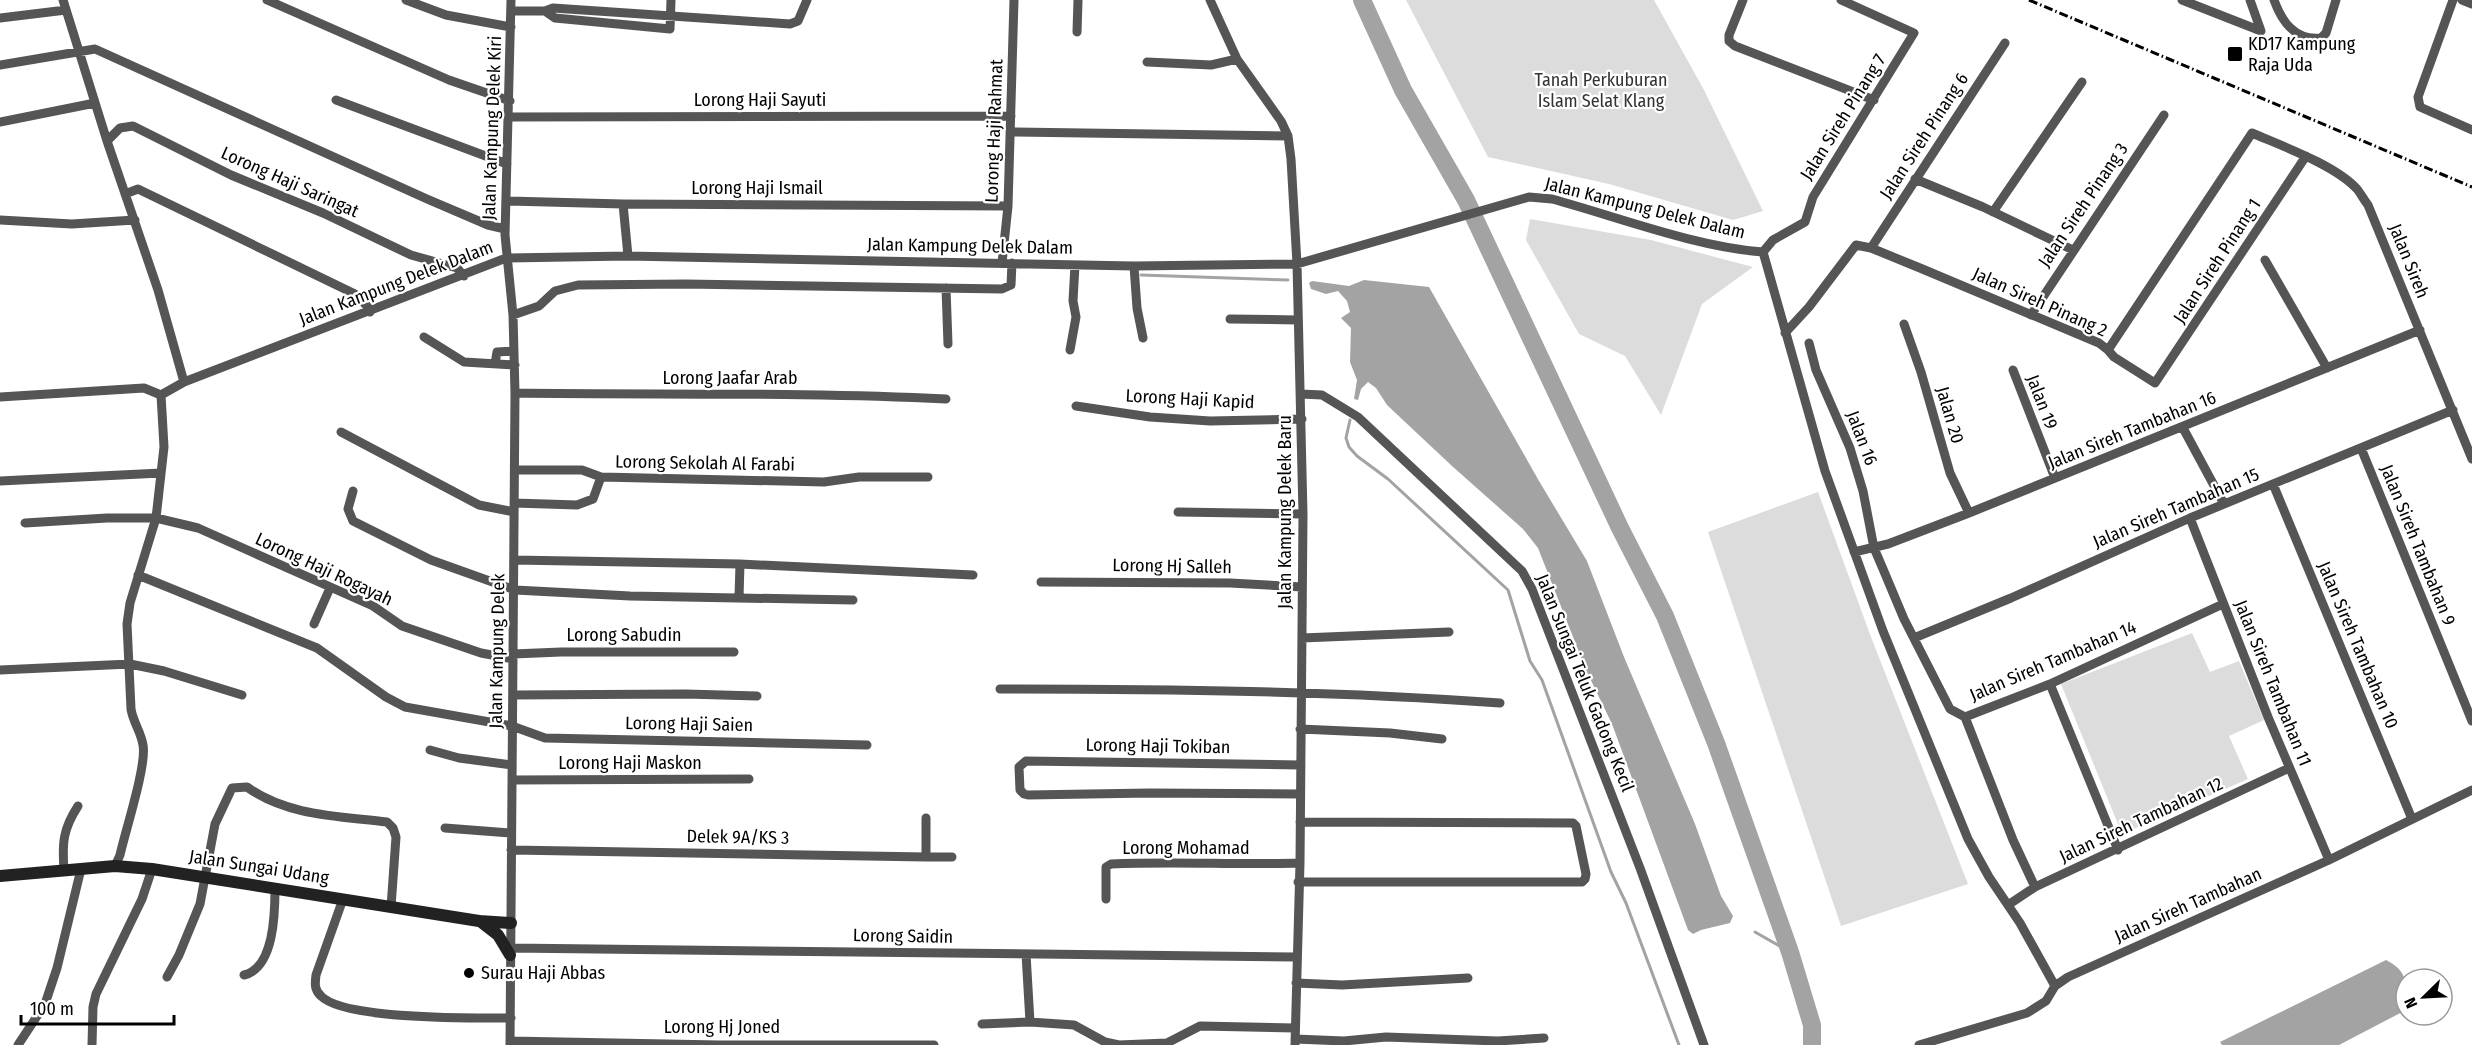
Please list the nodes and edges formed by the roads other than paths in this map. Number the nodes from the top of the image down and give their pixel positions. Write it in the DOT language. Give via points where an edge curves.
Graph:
graph roads {
  1 [pos="63,0"];
  2 [pos="267,0"];
  3 [pos="406,0"];
  4 [pos="511,0"];
  5 [pos="671,0"];
  6 [pos="807,0"];
  7 [pos="1014,0"];
  8 [pos="1078,0"];
  9 [pos="1210,0"];
  10 [pos="1743,0"];
  11 [pos="1841,0"];
  12 [pos="2182,0"];
  13 [pos="2250,0"];
  14 [pos="2274,0"];
  15 [pos="2336,0"];
  16 [pos="2453,0"];
  17 [pos="2462,0"];
  18 [pos="2472,4"];
  19 [pos="527,5"];
  20 [pos="66,10"];
  21 [pos="511,11"];
  22 [pos="545,11"];
  23 [pos="670,16"];
  24 [pos="0,18"];
  25 [pos="511,27"];
  26 [pos="1077,33"];
  27 [pos="2006,42"];
  28 [pos="81,52"];
  29 [pos="1237,59"];
  30 [pos="1147,62"];
  31 [pos="0,65"];
  32 [pos="2082,82"];
  33 [pos="336,100"];
  34 [pos="1874,100"];
  35 [pos="510,101"];
  36 [pos="95,103"];
  37 [pos="2164,115"];
  38 [pos="1011,116"];
  39 [pos="510,117"];
  40 [pos="0,122"];
  41 [pos="2472,130"];
  42 [pos="1012,132"];
  43 [pos="2252,133"];
  44 [pos="1288,136"];
  45 [pos="107,141"];
  46 [pos="2306,156"];
  47 [pos="507,164"];
  48 [pos="1915,179"];
  49 [pos="125,194"];
  50 [pos="506,201"];
  51 [pos="624,204"];
  52 [pos="1008,206"];
  53 [pos="1993,212"];
  54 [pos="0,220"];
  55 [pos="135,220"];
  56 [pos="505,229"];
  57 [pos="1871,248"];
  58 [pos="2073,250"];
  59 [pos="1763,252"];
  60 [pos="628,256"];
  61 [pos="506,258"];
  62 [pos="2265,260"];
  63 [pos="1297,264"];
  64 [pos="1075,265"];
  65 [pos="1134,266"];
  66 [pos="1010,268"];
  67 [pos="464,276"];
  68 [pos="946,288"];
  69 [pos="370,312"];
  70 [pos="513,315"];
  71 [pos="2031,315"];
  72 [pos="1230,319"];
  73 [pos="1298,320"];
  74 [pos="1904,324"];
  75 [pos="2420,330"];
  76 [pos="1785,333"];
  77 [pos="424,337"];
  78 [pos="1143,338"];
  79 [pos="1809,342"];
  80 [pos="948,344"];
  81 [pos="1070,350"];
  82 [pos="2108,350"];
  83 [pos="514,351"];
  84 [pos="495,364"];
  85 [pos="515,365"];
  86 [pos="2327,368"];
  87 [pos="2013,370"];
  88 [pos="184,382"];
  89 [pos="515,393"];
  90 [pos="161,394"];
  91 [pos="1301,394"];
  92 [pos="0,397"];
  93 [pos="946,399"];
  94 [pos="1076,406"];
  95 [pos="2453,410"];
  96 [pos="1302,419"];
  97 [pos="2183,428"];
  98 [pos="341,432"];
  99 [pos="2468,434"];
  100 [pos="2361,448"];
  101 [pos="2472,459"];
  102 [pos="515,470"];
  103 [pos="161,473"];
  104 [pos="601,477"];
  105 [pos="928,477"];
  106 [pos="2055,478"];
  107 [pos="0,481"];
  108 [pos="2272,484"];
  109 [pos="353,491"];
  110 [pos="2224,504"];
  111 [pos="514,508"];
  112 [pos="1178,512"];
  113 [pos="1969,513"];
  114 [pos="1303,514"];
  115 [pos="156,518"];
  116 [pos="2190,518"];
  117 [pos="26,522"];
  118 [pos="1874,548"];
  119 [pos="1854,552"];
  120 [pos="514,560"];
  121 [pos="740,564"];
  122 [pos="138,575"];
  123 [pos="973,575"];
  124 [pos="1041,582"];
  125 [pos="1302,587"];
  126 [pos="330,588"];
  127 [pos="515,590"];
  128 [pos="739,597"];
  129 [pos="853,600"];
  130 [pos="2223,604"];
  131 [pos="314,624"];
  132 [pos="1449,632"];
  133 [pos="1302,638"];
  134 [pos="1914,638"];
  135 [pos="734,652"];
  136 [pos="513,657"];
  137 [pos="130,664"];
  138 [pos="0,670"];
  139 [pos="2049,684"];
  140 [pos="1000,689"];
  141 [pos="1300,694"];
  142 [pos="242,695"];
  143 [pos="513,695"];
  144 [pos="757,696"];
  145 [pos="1500,703"];
  146 [pos="1965,717"];
  147 [pos="2472,721"];
  148 [pos="512,726"];
  149 [pos="1300,729"];
  150 [pos="1442,739"];
  151 [pos="867,745"];
  152 [pos="430,750"];
  153 [pos="512,765"];
  154 [pos="1300,765"];
  155 [pos="2289,768"];
  156 [pos="749,779"];
  157 [pos="512,780"];
  158 [pos="2472,790"];
  159 [pos="1300,794"];
  160 [pos="78,806"];
  161 [pos="926,818"];
  162 [pos="2412,819"];
  163 [pos="1300,822"];
  164 [pos="445,828"];
  165 [pos="511,833"];
  166 [pos="511,850"];
  167 [pos="2118,850"];
  168 [pos="926,857"];
  169 [pos="952,857"];
  170 [pos="2329,860"];
  171 [pos="1300,862"];
  172 [pos="115,866"];
  173 [pos="81,869"];
  174 [pos="152,869"];
  175 [pos="64,870"];
  176 [pos="0,876"];
  177 [pos="206,876"];
  178 [pos="1298,882"];
  179 [pos="2035,887"];
  180 [pos="275,888"];
  181 [pos="343,899"];
  182 [pos="1106,899"];
  183 [pos="2008,905"];
  184 [pos="391,906"];
  185 [pos="479,921"];
  186 [pos="511,923"];
  187 [pos="511,952"];
  188 [pos="1026,954"];
  189 [pos="1296,957"];
  190 [pos="244,975"];
  191 [pos="167,977"];
  192 [pos="1468,978"];
  193 [pos="1296,982"];
  194 [pos="2055,986"];
  195 [pos="511,1018"];
  196 [pos="1030,1022"];
  197 [pos="981,1024"];
  198 [pos="1295,1028"];
  199 [pos="1544,1038"];
  200 [pos="1295,1042"];
  201 [pos="510,1043"];
  202 [pos="18,1045"];
  203 [pos="92,1045"];
  204 [pos="934,1045"];
  205 [pos="1704,1045"];
  206 [pos="1919,1045"];
  1 -- 20 [label="street"];
  2 -- 35 [label="street" via="438,75"];
  3 -- 25 [label="street" via="446,15"];
  4 -- 21 [label="street, Jalan Kampung Delek Kiri"];
  5 -- 23 [label="street"];
  6 -- 23 [label="street" via="798,21 790,24"];
  7 -- 38 [label="street, Lorong Haji Rahmat"];
  8 -- 26 [label="street"];
  9 -- 29 [label="street, Jalan Kampung Delek Baru"];
  10 -- 34 [label="street" via="1729,41"];
  11 -- 34 [label="street, Jalan Sireh Pinang 7" via="1914,33"];
  12 -- 13 [label="street" via="2261,31"];
  14 -- 15 [label="street" via="2279,15 2294,33 2309,39 2321,38 2326,33"];
  16 -- 41 [label="street" via="2418,97 2420,106 2429,112"];
  17 -- 18 [label="street"];
  19 -- 21 [label="street"];
  19 -- 22 [label="street"];
  20 -- 24 [label="street"];
  20 -- 28 [label="street"];
  21 -- 25 [label="street, Jalan Kampung Delek Kiri"];
  22 -- 23 [label="street" via="554,8"];
  22 -- 23 [label="street" via="555,18 670,29"];
  25 -- 35 [label="street, Jalan Kampung Delek Kiri"];
  27 -- 48 [label="street, Jalan Sireh Pinang 6"];
  28 -- 31 [label="street"];
  28 -- 36 [label="street"];
  28 -- 56 [label="street" via="94,50 113,57 427,199"];
  29 -- 30 [label="street" via="1211,65"];
  29 -- 44 [label="street, Jalan Kampung Delek Baru"];
  32 -- 53 [label="street"];
  33 -- 47 [label="street"];
  34 -- 59 [label="street, Jalan Sireh Pinang 7" via="1813,197 1806,222 1773,240"];
  35 -- 39 [label="street, Jalan Kampung Delek Kiri"];
  36 -- 40 [label="street"];
  36 -- 45 [label="street"];
  37 -- 58 [label="street, Jalan Sireh Pinang 3"];
  38 -- 39 [label="street, Lorong Haji Sayuti"];
  38 -- 42 [label="street, Lorong Haji Rahmat"];
  39 -- 47 [label="street, Jalan Kampung Delek Kiri"];
  42 -- 44 [label="street"];
  42 -- 52 [label="street, Lorong Haji Rahmat"];
  43 -- 46 [label="street, Jalan Sireh"];
  43 -- 82 [label="street, Jalan Sireh Pinang 2"];
  44 -- 63 [label="street, Jalan Kampung Delek Baru"];
  45 -- 49 [label="street"];
  45 -- 67 [label="street, Lorong Haji Saringat" via="120,128 134,126 231,175 411,255 457,268"];
  46 -- 75 [label="street, Jalan Sireh" via="2350,183 2368,205"];
  46 -- 82 [label="street, Jalan Sireh Pinang 1" via="2156,383"];
  47 -- 50 [label="street, Jalan Kampung Delek Kiri"];
  48 -- 53 [label="street"];
  48 -- 57 [label="street, Jalan Sireh Pinang 6"];
  49 -- 55 [label="street"];
  49 -- 69 [label="street" via="138,189 191,213 355,294"];
  50 -- 51 [label="street, Lorong Haji Ismail"];
  50 -- 56 [label="street, Jalan Kampung Delek Kiri"];
  51 -- 52 [label="street, Lorong Haji Ismail"];
  51 -- 60 [label="street"];
  52 -- 66 [label="street, Lorong Haji Rahmat"];
  53 -- 58 [label="street"];
  54 -- 55 [label="street" via="72,224"];
  55 -- 88 [label="street"];
  56 -- 61 [label="street, Jalan Kampung Delek Kiri"];
  57 -- 71 [label="street, Jalan Sireh Pinang 2"];
  57 -- 76 [label="street" via="1853,247"];
  58 -- 71 [label="street, Jalan Sireh Pinang 3"];
  59 -- 63 [label="street, Jalan Kampung Delek Dalam" via="1695,239 1552,199 1530,197"];
  59 -- 76 [label="street"];
  60 -- 61 [label="street, Jalan Kampung Delek Dalam"];
  60 -- 66 [label="street, Jalan Kampung Delek Dalam"];
  61 -- 67 [label="street, Jalan Kampung Delek Dalam"];
  61 -- 70 [label="street, Jalan Kampung Delek"];
  62 -- 86 [label="street"];
  63 -- 65 [label="street, Jalan Kampung Delek Dalam"];
  63 -- 73 [label="street, Jalan Kampung Delek Baru"];
  64 -- 65 [label="street, Jalan Kampung Delek Dalam"];
  64 -- 66 [label="street, Jalan Kampung Delek Dalam"];
  64 -- 81 [label="street" via="1076,317"];
  65 -- 78 [label="street"];
  66 -- 68 [label="street" via="1008,288"];
  67 -- 69 [label="street, Jalan Kampung Delek Dalam"];
  68 -- 70 [label="street" via="578,285 555,291 539,306"];
  68 -- 80 [label="street"];
  69 -- 88 [label="street, Jalan Kampung Delek Dalam"];
  70 -- 83 [label="street, Jalan Kampung Delek"];
  71 -- 82 [label="street, Jalan Sireh Pinang 2"];
  72 -- 73 [label="street"];
  73 -- 91 [label="street, Jalan Kampung Delek Baru"];
  74 -- 113 [label="street, Jalan 20" via="1950,473"];
  75 -- 86 [label="street, Jalan Sireh Tambahan 16"];
  75 -- 95 [label="street, Jalan Sireh"];
  76 -- 119 [label="street" via="1825,471"];
  77 -- 84 [label="street" via="464,362"];
  79 -- 118 [label="street, Jalan 16" via="1816,370 1853,459"];
  83 -- 84 [label="street" via="497,352"];
  83 -- 85 [label="street, Jalan Kampung Delek"];
  84 -- 85 [label="street"];
  85 -- 89 [label="street, Jalan Kampung Delek"];
  86 -- 97 [label="street, Jalan Sireh Tambahan 16"];
  87 -- 106 [label="street, Jalan 19"];
  88 -- 90 [label="street, Jalan Kampung Delek Dalam"];
  89 -- 93 [label="street, Lorong Jaafar Arab" via="845,394"];
  89 -- 102 [label="street, Jalan Kampung Delek"];
  90 -- 92 [label="street" via="144,388"];
  90 -- 103 [label="street" via="165,427"];
  91 -- 96 [label="street, Jalan Kampung Delek Baru"];
  91 -- 205 [label="street, Jalan Sungai Teluk Gadong Kecil" via="1322,395 1358,417 1522,571 1640,868"];
  94 -- 96 [label="street, Lorong Haji Kapid" via="1200,420"];
  95 -- 99 [label="street, Jalan Sireh"];
  95 -- 100 [label="street, Jalan Sireh Tambahan 15"];
  96 -- 114 [label="street, Jalan Kampung Delek Baru"];
  97 -- 106 [label="street, Jalan Sireh Tambahan 16"];
  97 -- 110 [label="street"];
  98 -- 111 [label="street" via="479,505"];
  99 -- 101 [label="street, Jalan Sireh"];
  100 -- 108 [label="street, Jalan Sireh Tambahan 15"];
  100 -- 147 [label="street, Jalan Sireh Tambahan 9"];
  102 -- 104 [label="street, Lorong Sekolah Al Farabi" via="582,470"];
  102 -- 111 [label="street, Jalan Kampung Delek"];
  103 -- 107 [label="street"];
  103 -- 115 [label="street"];
  104 -- 105 [label="street, Lorong Sekolah Al Farabi" via="824,482 859,477"];
  104 -- 111 [label="street" via="593,499 577,506"];
  106 -- 113 [label="street, Jalan Sireh Tambahan 16"];
  108 -- 110 [label="street, Jalan Sireh Tambahan 15"];
  108 -- 162 [label="street, Jalan Sireh Tambahan 10"];
  109 -- 127 [label="street" via="348,509 353,521 431,560"];
  110 -- 116 [label="street, Jalan Sireh Tambahan 15"];
  111 -- 120 [label="street, Jalan Kampung Delek"];
  112 -- 114 [label="street"];
  113 -- 118 [label="street, Jalan Sireh Tambahan 16"];
  114 -- 125 [label="street, Jalan Kampung Delek Baru"];
  115 -- 117 [label="street, Lorong Haji Rogayah"];
  115 -- 122 [label="street"];
  115 -- 126 [label="street, Lorong Haji Rogayah" via="198,528"];
  116 -- 130 [label="street, Jalan Sireh Tambahan 11"];
  116 -- 134 [label="street, Jalan Sireh Tambahan 15"];
  118 -- 119 [label="street, Jalan Sireh Tambahan 16"];
  118 -- 134 [label="street, Jalan 16"];
  119 -- 183 [label="street" via="1968,839"];
  120 -- 121 [label="street"];
  120 -- 127 [label="street, Jalan Kampung Delek"];
  121 -- 123 [label="street"];
  121 -- 128 [label="street"];
  122 -- 137 [label="street" via="127,624"];
  122 -- 148 [label="street, Lorong Haji Saien" via="317,648 405,707"];
  124 -- 125 [label="street, Lorong Hj Salleh"];
  125 -- 133 [label="street, Jalan Kampung Delek Baru"];
  126 -- 131 [label="street"];
  126 -- 136 [label="street, Lorong Haji Rogayah" via="374,606 402,626 481,653"];
  127 -- 128 [label="street"];
  127 -- 136 [label="street, Jalan Kampung Delek"];
  128 -- 129 [label="street"];
  130 -- 139 [label="street, Jalan Sireh Tambahan 14"];
  130 -- 155 [label="street, Jalan Sireh Tambahan 11"];
  132 -- 133 [label="street"];
  133 -- 141 [label="street, Jalan Kampung Delek Baru"];
  134 -- 146 [label="street, Jalan 16" via="1950,709"];
  135 -- 136 [label="street, Lorong Sabudin" via="561,652"];
  136 -- 143 [label="street, Jalan Kampung Delek"];
  137 -- 138 [label="street"];
  137 -- 142 [label="street"];
  137 -- 172 [label="street" via="133,721 144,745"];
  139 -- 146 [label="street, Jalan Sireh Tambahan 14"];
  139 -- 167 [label="street"];
  140 -- 141 [label="street"];
  141 -- 145 [label="street"];
  141 -- 149 [label="street, Jalan Kampung Delek Baru"];
  143 -- 144 [label="street"];
  143 -- 148 [label="street, Jalan Kampung Delek"];
  146 -- 179 [label="street, Jalan Sireh Tambahan 14"];
  148 -- 151 [label="street, Lorong Haji Saien" via="538,737 575,740 646,738"];
  148 -- 153 [label="street, Jalan Kampung Delek"];
  149 -- 150 [label="street"];
  149 -- 154 [label="street, Jalan Kampung Delek Baru"];
  152 -- 153 [label="street"];
  153 -- 157 [label="street, Jalan Kampung Delek"];
  154 -- 159 [label="street, Jalan Kampung Delek Baru"];
  154 -- 159 [label="street, Lorong Haji Tokiban" via="1026,760 1019,767 1020,790 1028,795"];
  155 -- 167 [label="street, Jalan Sireh Tambahan 12"];
  155 -- 170 [label="street, Jalan Sireh Tambahan 11"];
  156 -- 157 [label="street, Lorong Haji Maskon"];
  157 -- 165 [label="street, Jalan Kampung Delek"];
  158 -- 162 [label="street, Jalan Sireh Tambahan"];
  159 -- 163 [label="street, Jalan Kampung Delek Baru"];
  160 -- 175 [label="street" via="66,824"];
  161 -- 168 [label="street"];
  162 -- 170 [label="street, Jalan Sireh Tambahan"];
  163 -- 171 [label="street, Jalan Kampung Delek Baru"];
  163 -- 178 [label="street" via="1573,823 1586,874 1582,882"];
  164 -- 165 [label="street"];
  165 -- 166 [label="street, Jalan Kampung Delek"];
  166 -- 168 [label="street, Delek 9A/KS 3"];
  166 -- 186 [label="street, Jalan Kampung Delek"];
  167 -- 179 [label="street, Jalan Sireh Tambahan 12"];
  168 -- 169 [label="street, Delek 9A/KS 3"];
  170 -- 194 [label="street, Jalan Sireh Tambahan"];
  171 -- 178 [label="street, Jalan Kampung Delek Baru"];
  171 -- 182 [label="street, Lorong Mohamad" via="1111,864 1106,867"];
  172 -- 173 [label="street, Jalan Sungai Udang"];
  172 -- 174 [label="street, Jalan Sungai Udang"];
  173 -- 175 [label="street, Jalan Sungai Udang"];
  173 -- 202 [label="street" via="45,1004"];
  174 -- 177 [label="street, Jalan Sungai Udang"];
  174 -- 203 [label="street" via="142,899 96,994"];
  175 -- 176 [label="street, Jalan Sungai Udang"];
  177 -- 180 [label="street, Jalan Sungai Udang"];
  177 -- 184 [label="street" via="215,824 232,788 247,787 263,798 298,810 387,822 396,837"];
  177 -- 191 [label="street" via="200,904"];
  178 -- 189 [label="street, Jalan Kampung Delek Baru"];
  179 -- 183 [label="street, Jalan Sireh Tambahan 12"];
  180 -- 181 [label="street, Jalan Sungai Udang"];
  180 -- 190 [label="street" via="275,912 263,962 253,973"];
  181 -- 184 [label="street, Jalan Sungai Udang"];
  181 -- 195 [label="street" via="316,975 315,986 320,996 331,1004 378,1014"];
  183 -- 194 [label="street"];
  184 -- 185 [label="street, Jalan Sungai Udang"];
  185 -- 186 [label="street, Jalan Sungai Udang"];
  185 -- 187 [label="street" via="498,935"];
  186 -- 187 [label="street, Jalan Kampung Delek"];
  187 -- 188 [label="street, Lorong Saidin"];
  187 -- 195 [label="street, Jalan Kampung Delek"];
  188 -- 189 [label="street, Lorong Saidin"];
  188 -- 196 [label="street"];
  189 -- 193 [label="street, Jalan Kampung Delek Baru"];
  192 -- 193 [label="street" via="1342,985"];
  193 -- 198 [label="street, Jalan Kampung Delek Baru"];
  194 -- 206 [label="street, Jalan Sireh Tambahan" via="2046,1001 2027,1013"];
  195 -- 201 [label="street, Jalan Kampung Delek"];
  196 -- 197 [label="street"];
  196 -- 198 [label="street" via="1074,1025 1119,1045 1167,1043 1200,1026"];
  198 -- 200 [label="street, Jalan Kampung Delek Baru"];
  199 -- 200 [label="street" via="1497,1041 1386,1037"];
  201 -- 204 [label="street, Lorong Hj Joned"];
}
